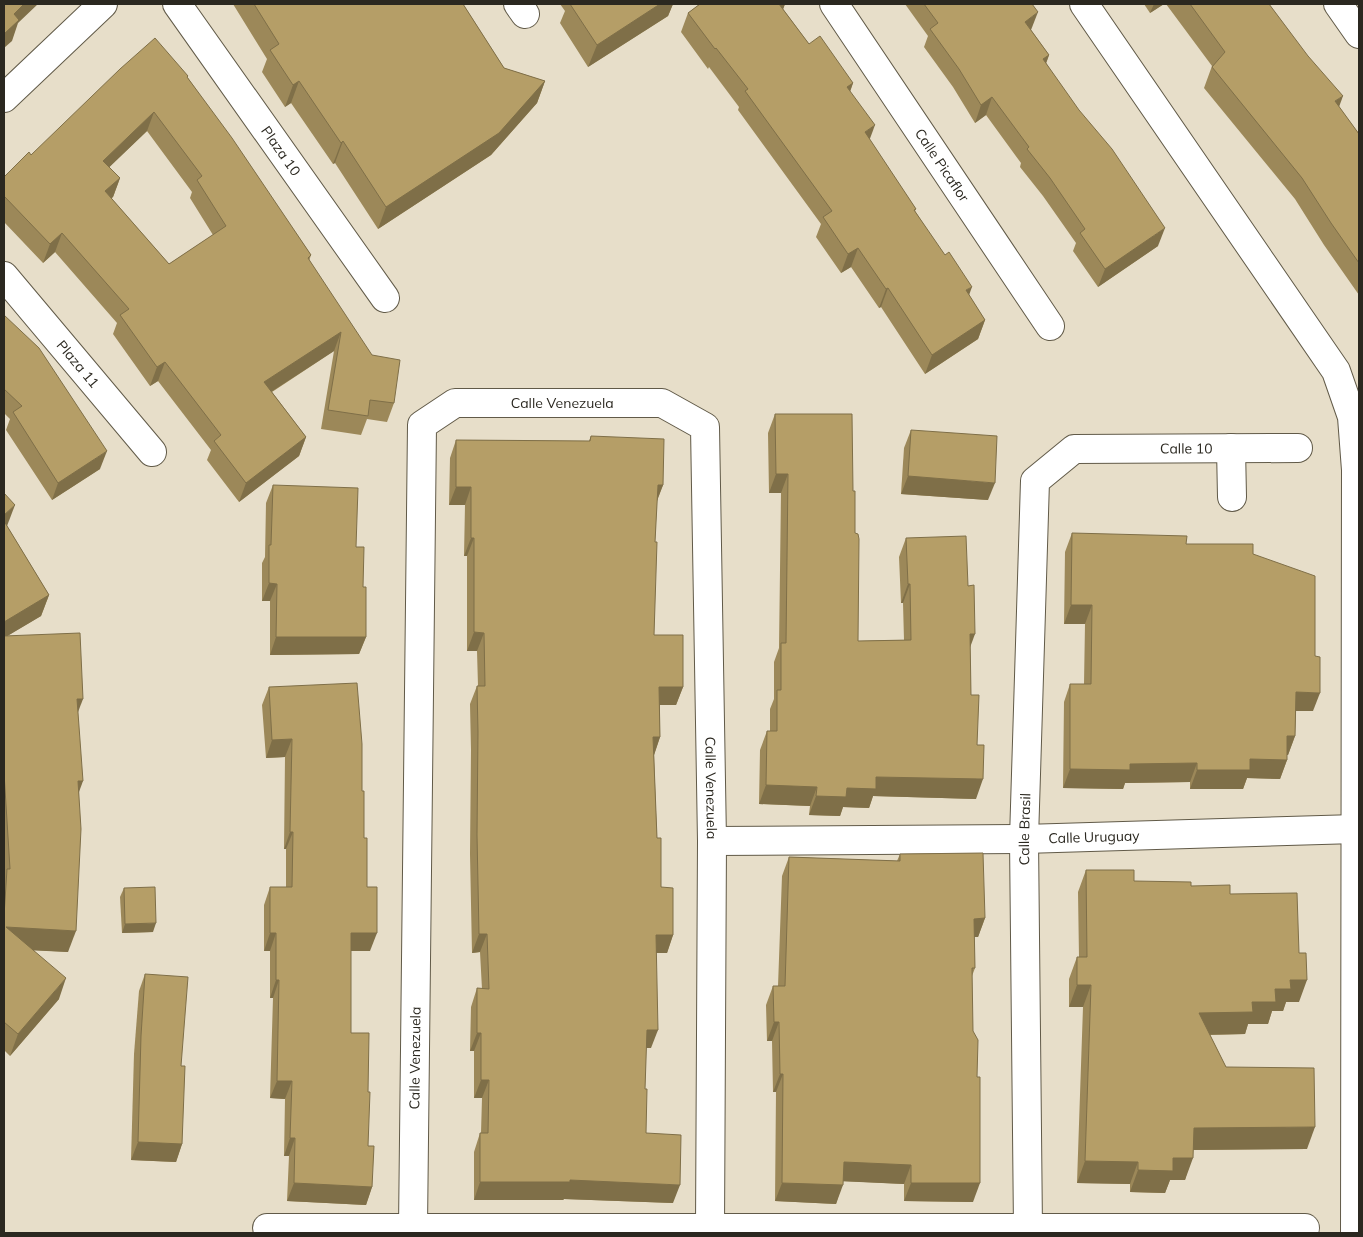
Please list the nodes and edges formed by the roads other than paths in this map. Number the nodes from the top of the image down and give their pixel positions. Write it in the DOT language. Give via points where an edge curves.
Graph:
graph roads {
  1 [pos="103,4"];
  2 [pos="177,4"];
  3 [pos="834,4"];
  4 [pos="1084,4"];
  5 [pos="1338,4"];
  6 [pos="1359,34"];
  7 [pos="4,98"];
  8 [pos="4,276"];
  9 [pos="385,298"];
  10 [pos="1050,326"];
  11 [pos="1348,374"];
  12 [pos="1231,448"];
  13 [pos="1298,448"];
  14 [pos="1074,449"];
  15 [pos="152,452"];
  16 [pos="1232,497"];
  17 [pos="1356,829"];
  18 [pos="1024,839"];
  19 [pos="712,841"];
  20 [pos="1356,1223"];
  21 [pos="710,1227"];
  22 [pos="268,1228"];
  23 [pos="413,1228"];
  24 [pos="1028,1228"];
  25 [pos="1305,1228"];
  1 -- 7 [label="street"];
  2 -- 9 [label="street, Plaza 10"];
  3 -- 10 [label="street, Calle Picaflor"];
  4 -- 11 [label="street"];
  5 -- 6 [label="street"];
  8 -- 15 [label="street, Plaza 11"];
  11 -- 17 [label="street" via="1356,470"];
  12 -- 13 [label="street, Calle 10"];
  12 -- 14 [label="street, Calle 10"];
  12 -- 16 [label="street"];
  14 -- 18 [label="street, Calle Brasil" via="1036,481"];
  17 -- 18 [label="street, Calle Uruguay"];
  17 -- 20 [label="street"];
  18 -- 19 [label="street, Calle Uruguay"];
  18 -- 24 [label="street, Calle Brasil"];
  19 -- 21 [label="street, Calle Venezuela"];
  19 -- 23 [label="street, Calle Venezuela" via="705,427 662,403 455,403 422,425"];
  21 -- 23 [label="street"];
  21 -- 24 [label="street"];
  22 -- 23 [label="street"];
  24 -- 25 [label="street"];
}
